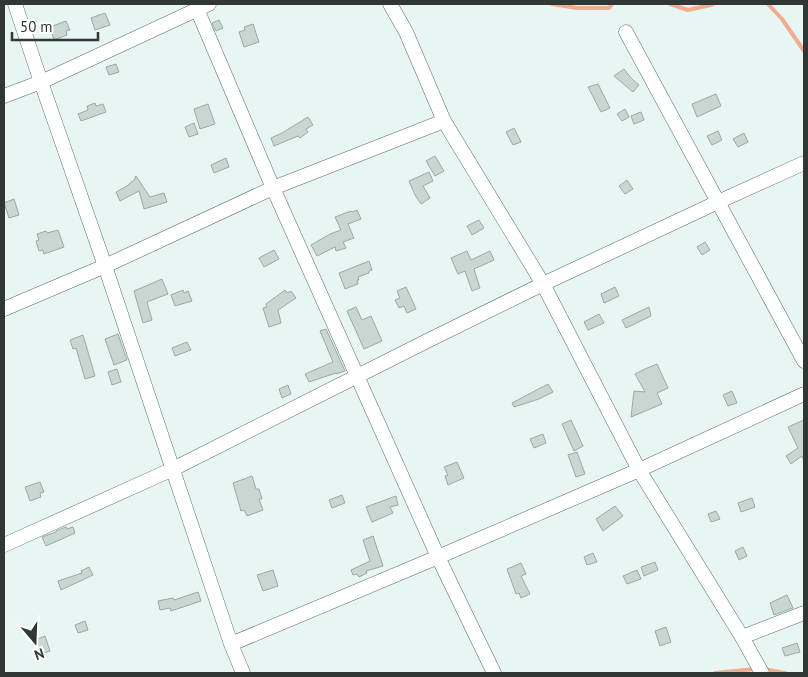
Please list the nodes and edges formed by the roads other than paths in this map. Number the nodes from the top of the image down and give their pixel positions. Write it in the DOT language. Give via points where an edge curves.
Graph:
graph roads {
  1 [pos="16,4"];
  2 [pos="390,4"];
  3 [pos="203,6"];
  4 [pos="626,32"];
  5 [pos="41,82"];
  6 [pos="4,96"];
  7 [pos="444,121"];
  8 [pos="804,163"];
  9 [pos="274,188"];
  10 [pos="718,202"];
  11 [pos="105,266"];
  12 [pos="543,284"];
  13 [pos="4,309"];
  14 [pos="804,362"];
  15 [pos="358,376"];
  16 [pos="804,394"];
  17 [pos="173,469"];
  18 [pos="639,470"];
  19 [pos="4,545"];
  20 [pos="438,557"];
  21 [pos="804,613"];
  22 [pos="742,637"];
  23 [pos="231,644"];
  24 [pos="243,673"];
  25 [pos="494,673"];
  26 [pos="762,673"];
  1 -- 5 [label="street"];
  2 -- 7 [label="street" via="406,32"];
  3 -- 5 [label="street"];
  3 -- 9 [label="street"];
  4 -- 10 [label="street"];
  5 -- 6 [label="street"];
  5 -- 11 [label="street"];
  7 -- 9 [label="street"];
  7 -- 12 [label="street"];
  8 -- 10 [label="street"];
  9 -- 11 [label="street"];
  9 -- 15 [label="street"];
  10 -- 12 [label="street"];
  10 -- 14 [label="street"];
  11 -- 13 [label="street"];
  11 -- 17 [label="street"];
  12 -- 15 [label="street"];
  12 -- 18 [label="street"];
  15 -- 17 [label="street"];
  15 -- 20 [label="street"];
  16 -- 18 [label="street"];
  17 -- 19 [label="street"];
  17 -- 23 [label="street"];
  18 -- 20 [label="street"];
  18 -- 22 [label="street"];
  20 -- 23 [label="street"];
  20 -- 25 [label="street"];
  21 -- 22 [label="street"];
  22 -- 26 [label="street"];
  23 -- 24 [label="street"];
}
